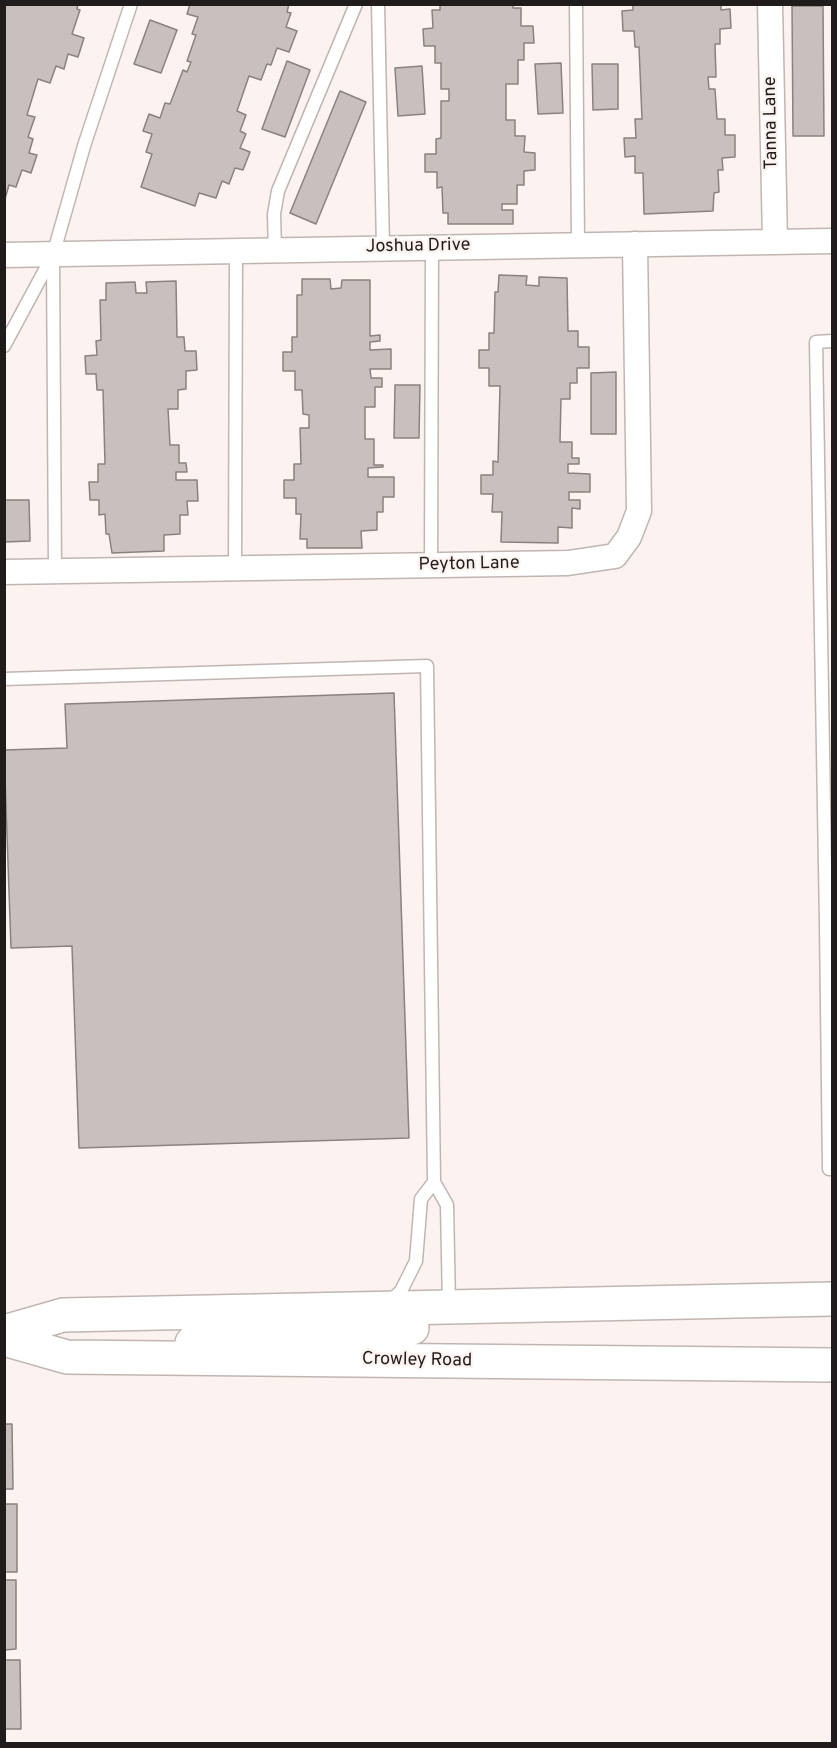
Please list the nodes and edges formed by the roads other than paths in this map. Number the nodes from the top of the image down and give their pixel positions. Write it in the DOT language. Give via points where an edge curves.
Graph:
graph roads {
  1 [pos="131,4"];
  2 [pos="356,4"];
  3 [pos="378,4"];
  4 [pos="576,4"];
  5 [pos="770,4"];
  6 [pos="832,241"];
  7 [pos="775,242"];
  8 [pos="635,244"];
  9 [pos="578,245"];
  10 [pos="432,246"];
  11 [pos="383,247"];
  12 [pos="275,250"];
  13 [pos="236,251"];
  14 [pos="4,255"];
  15 [pos="53,255"];
  16 [pos="832,341"];
  17 [pos="4,346"];
  18 [pos="826,553"];
  19 [pos="431,566"];
  20 [pos="235,569"];
  21 [pos="56,571"];
  22 [pos="4,572"];
  23 [pos="4,679"];
  24 [pos="829,925"];
  25 [pos="832,1169"];
  26 [pos="434,1182"];
  27 [pos="832,1299"];
  28 [pos="449,1307"];
  29 [pos="381,1308"];
  30 [pos="4,1332"];
  31 [pos="4,1339"];
  32 [pos="150,1358"];
  33 [pos="832,1365"];
  1 -- 15 [label="lane"];
  2 -- 12 [label="lane" via="278,191"];
  3 -- 11 [label="lane"];
  4 -- 9 [label="lane"];
  5 -- 7 [label="street, Tanna Lane"];
  6 -- 7 [label="street, Joshua Drive"];
  7 -- 8 [label="street, Joshua Drive"];
  8 -- 9 [label="street, Joshua Drive"];
  8 -- 19 [label="street, Peyton Lane" via="639,512 629,537 615,556 568,563"];
  9 -- 10 [label="street, Joshua Drive"];
  10 -- 11 [label="street, Joshua Drive"];
  10 -- 19 [label="lane"];
  11 -- 12 [label="street, Joshua Drive"];
  12 -- 13 [label="street, Joshua Drive"];
  13 -- 15 [label="street, Joshua Drive"];
  13 -- 20 [label="lane"];
  14 -- 15 [label="street, Joshua Drive"];
  15 -- 17 [label="lane"];
  15 -- 21 [label="lane"];
  16 -- 18 [label="lane" via="816,342"];
  18 -- 24 [label="lane"];
  19 -- 20 [label="street, Peyton Lane"];
  20 -- 21 [label="street, Peyton Lane"];
  21 -- 22 [label="street, Peyton Lane"];
  23 -- 26 [label="lane" via="427,666"];
  24 -- 25 [label="lane"];
  26 -- 28 [label="lane" via="447,1205"];
  26 -- 29 [label="lane" via="421,1199 416,1261 401,1292"];
  27 -- 28 [label="main road"];
  28 -- 29 [label="main road"];
  28 -- 32 [label="main road" via="427,1325 403,1330 210,1337"];
  29 -- 30 [label="main road" via="63,1315"];
  31 -- 32 [label="main road, Crowley Road" via="67,1357"];
  32 -- 33 [label="main road, Crowley Road"];
}
